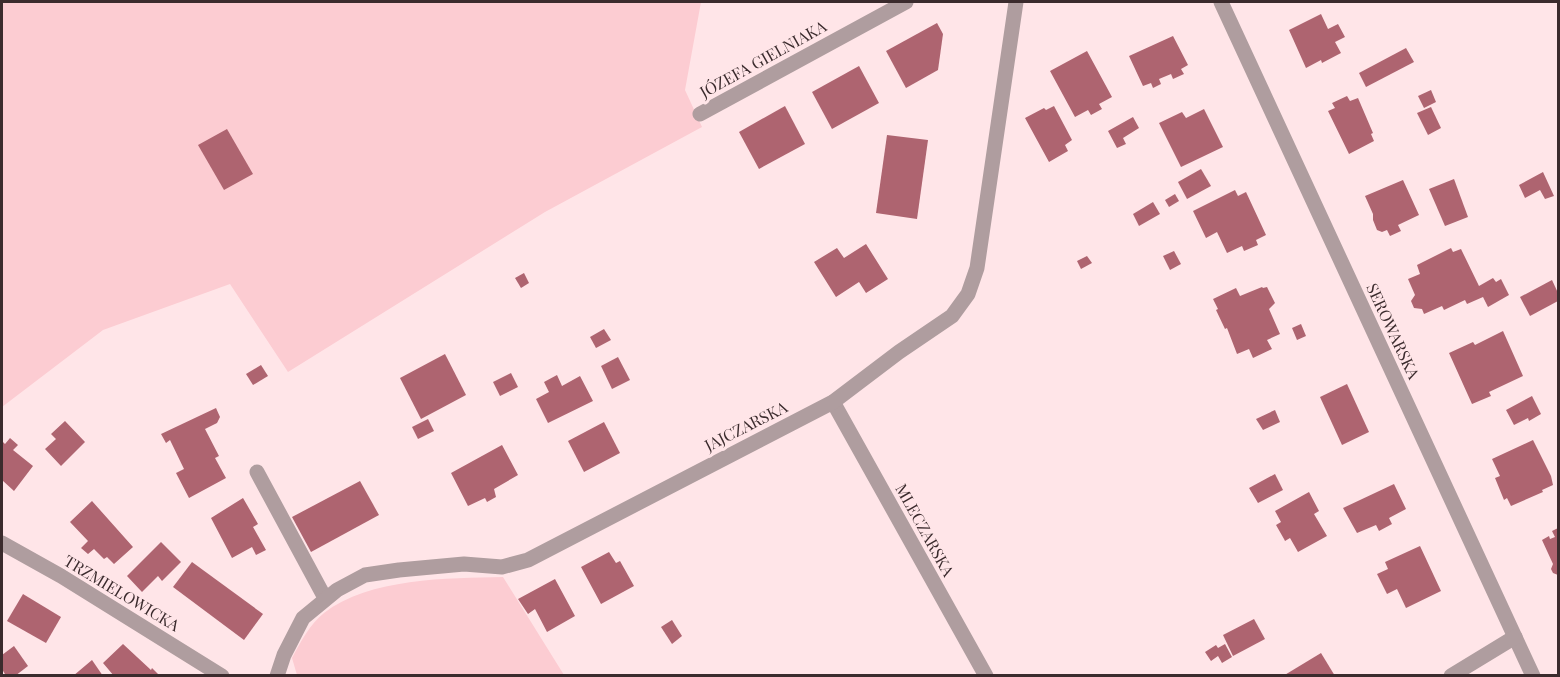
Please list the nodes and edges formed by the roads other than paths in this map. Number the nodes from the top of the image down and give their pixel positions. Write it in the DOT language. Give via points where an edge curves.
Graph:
graph roads {
  1 [pos="906,2"];
  2 [pos="1016,2"];
  3 [pos="1221,2"];
  4 [pos="700,114"];
  5 [pos="833,402"];
  6 [pos="257,472"];
  7 [pos="2,543"];
  8 [pos="326,598"];
  9 [pos="1515,637"];
  10 [pos="222,675"];
  11 [pos="277,675"];
  12 [pos="986,675"];
  13 [pos="1451,675"];
  14 [pos="1533,675"];
  1 -- 4 [label="street, JÓZEFA GIELNIAKA"];
  2 -- 5 [label="street, JAJCZARSKA" via="977,268 968,294 952,316"];
  3 -- 9 [label="street, SEROWARSKA"];
  5 -- 8 [label="street, JAJCZARSKA" via="528,560 502,567 464,564 365,575"];
  5 -- 12 [label="street, MLECZARSKA"];
  6 -- 8 [label="street"];
  7 -- 10 [label="street, TRZMIELOWICKA"];
  8 -- 11 [label="street, JAJCZARSKA" via="303,618"];
  9 -- 13 [label="street"];
  9 -- 14 [label="street, SEROWARSKA"];
}
